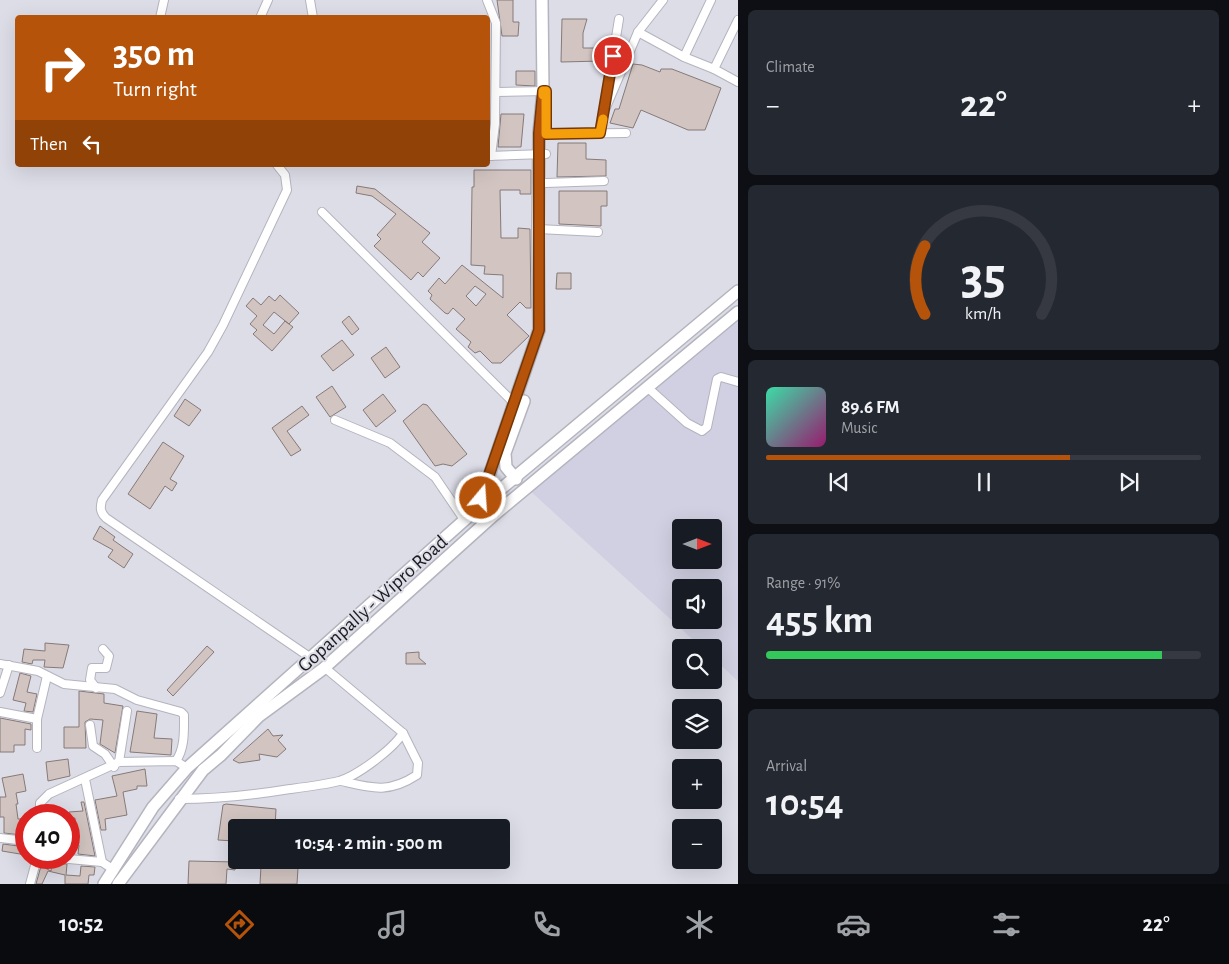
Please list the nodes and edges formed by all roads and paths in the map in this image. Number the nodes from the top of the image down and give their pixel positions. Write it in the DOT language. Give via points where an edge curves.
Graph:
graph roads {
  1 [pos="164,0"];
  2 [pos="268,0"];
  3 [pos="310,0"];
  4 [pos="487,0"];
  5 [pos="542,0"];
  6 [pos="547,0"];
  7 [pos="663,0"];
  8 [pos="711,0"];
  9 [pos="161,15"];
  10 [pos="261,15"];
  11 [pos="312,15"];
  12 [pos="619,19"];
  13 [pos="738,20"];
  14 [pos="638,32"];
  15 [pos="684,57"];
  16 [pos="714,69"];
  17 [pos="738,82"];
  18 [pos="545,91"];
  19 [pos="496,92"];
  20 [pos="604,112"];
  21 [pos="600,133"];
  22 [pos="626,133"];
  23 [pos="546,134"];
  24 [pos="490,147"];
  25 [pos="542,154"];
  26 [pos="490,156"];
  27 [pos="279,167"];
  28 [pos="604,181"];
  29 [pos="546,183"];
  30 [pos="322,212"];
  31 [pos="542,229"];
  32 [pos="598,232"];
  33 [pos="738,291"];
  34 [pos="738,312"];
  35 [pos="658,356"];
  36 [pos="646,366"];
  37 [pos="668,369"];
  38 [pos="657,379"];
  39 [pos="738,382"];
  40 [pos="648,387"];
  41 [pos="515,404"];
  42 [pos="335,420"];
  43 [pos="516,479"];
  44 [pos="478,508"];
  45 [pos="465,521"];
  46 [pos="103,649"];
  47 [pos="311,658"];
  48 [pos="0,664"];
  49 [pos="9,665"];
  50 [pos="324,667"];
  51 [pos="47,676"];
  52 [pos="96,688"];
  53 [pos="0,694"];
  54 [pos="127,711"];
  55 [pos="0,712"];
  56 [pos="37,719"];
  57 [pos="90,725"];
  58 [pos="403,733"];
  59 [pos="37,748"];
  60 [pos="176,761"];
  61 [pos="116,765"];
  62 [pos="187,768"];
  63 [pos="85,779"];
  64 [pos="341,781"];
  65 [pos="179,799"];
  66 [pos="40,804"];
  67 [pos="0,838"];
  68 [pos="15,840"];
  69 [pos="80,860"];
  70 [pos="102,862"];
  71 [pos="34,869"];
  72 [pos="114,870"];
  73 [pos="30,884"];
  74 [pos="104,884"];
  75 [pos="118,884"];
  1 -- 9 [label="street"];
  2 -- 10 [label="street"];
  3 -- 11 [label="street"];
  4 -- 19 [label="street" via="496,23"];
  5 -- 18 [label="main road"];
  6 -- 18 [label="main road"];
  7 -- 14 [label="street"];
  8 -- 15 [label="street"];
  12 -- 20 [label="street"];
  13 -- 16 [label="street"];
  14 -- 15 [label="street"];
  14 -- 20 [label="street"];
  15 -- 16 [label="street"];
  16 -- 17 [label="street"];
  18 -- 19 [label="street"];
  18 -- 23 [label="main road"];
  18 -- 25 [label="main road"];
  19 -- 24 [label="street"];
  20 -- 21 [label="street"];
  21 -- 22 [label="street"];
  21 -- 23 [label="street"];
  23 -- 25 [label="main road"];
  25 -- 26 [label="street"];
  25 -- 29 [label="main road"];
  25 -- 31 [label="main road"];
  27 -- 47 [label="street" via="285,175 287,190 223,325 208,352 102,500 100,508 106,518"];
  28 -- 29 [label="street"];
  29 -- 31 [label="main road"];
  30 -- 41 [label="street"];
  31 -- 32 [label="street"];
  31 -- 41 [label="main road" via="539,330"];
  31 -- 43 [label="main road" via="546,331 505,453 506,467"];
  33 -- 35 [label="main road, Gopanpally - Wipro Road"];
  34 -- 37 [label="main road, Gopanpally - Wipro Road"];
  35 -- 36 [label="main road, Gopanpally - Wipro Road"];
  35 -- 37 [label="main road"];
  36 -- 38 [label="main road"];
  36 -- 43 [label="main road, Gopanpally - Wipro Road"];
  37 -- 38 [label="main road, Gopanpally - Wipro Road"];
  38 -- 40 [label="main road, Gopanpally - Wipro Road"];
  39 -- 40 [label="street" via="721,376 717,379 707,427 702,431 687,423"];
  40 -- 50 [label="main road, Gopanpally - Wipro Road" via="494,515"];
  41 -- 44 [label="main road"];
  42 -- 45 [label="street" via="390,443 434,477"];
  43 -- 44 [label="main road, Gopanpally - Wipro Road"];
  44 -- 45 [label="main road, Gopanpally - Wipro Road"];
  45 -- 47 [label="main road, Gopanpally - Wipro Road"];
  46 -- 52 [label="street" via="109,656 106,668 92,668 90,680"];
  47 -- 62 [label="main road, Gopanpally - Wipro Road"];
  48 -- 49 [label="street"];
  49 -- 51 [label="street"];
  49 -- 53 [label="street"];
  50 -- 58 [label="street"];
  50 -- 65 [label="main road, Gopanpally - Wipro Road" via="259,716 203,770"];
  51 -- 52 [label="street" via="64,684"];
  51 -- 56 [label="street"];
  52 -- 60 [label="street" via="115,689 137,700 184,715 181,754"];
  54 -- 61 [label="street"];
  55 -- 56 [label="street"];
  56 -- 59 [label="street"];
  57 -- 61 [label="street" via="93,746"];
  58 -- 64 [label="street" via="372,762"];
  58 -- 64 [label="street" via="418,763 417,775 407,782 379,789"];
  60 -- 61 [label="street"];
  60 -- 62 [label="street"];
  61 -- 63 [label="street"];
  62 -- 72 [label="main road, Gopanpally - Wipro Road" via="153,807"];
  63 -- 66 [label="street" via="43,798"];
  63 -- 70 [label="street"];
  64 -- 65 [label="street" via="245,796"];
  65 -- 75 [label="main road, Gopanpally - Wipro Road"];
  67 -- 68 [label="street"];
  69 -- 70 [label="street"];
  70 -- 72 [label="street"];
  71 -- 73 [label="street"];
  72 -- 74 [label="main road, Gopanpally - Wipro Road"];
}
